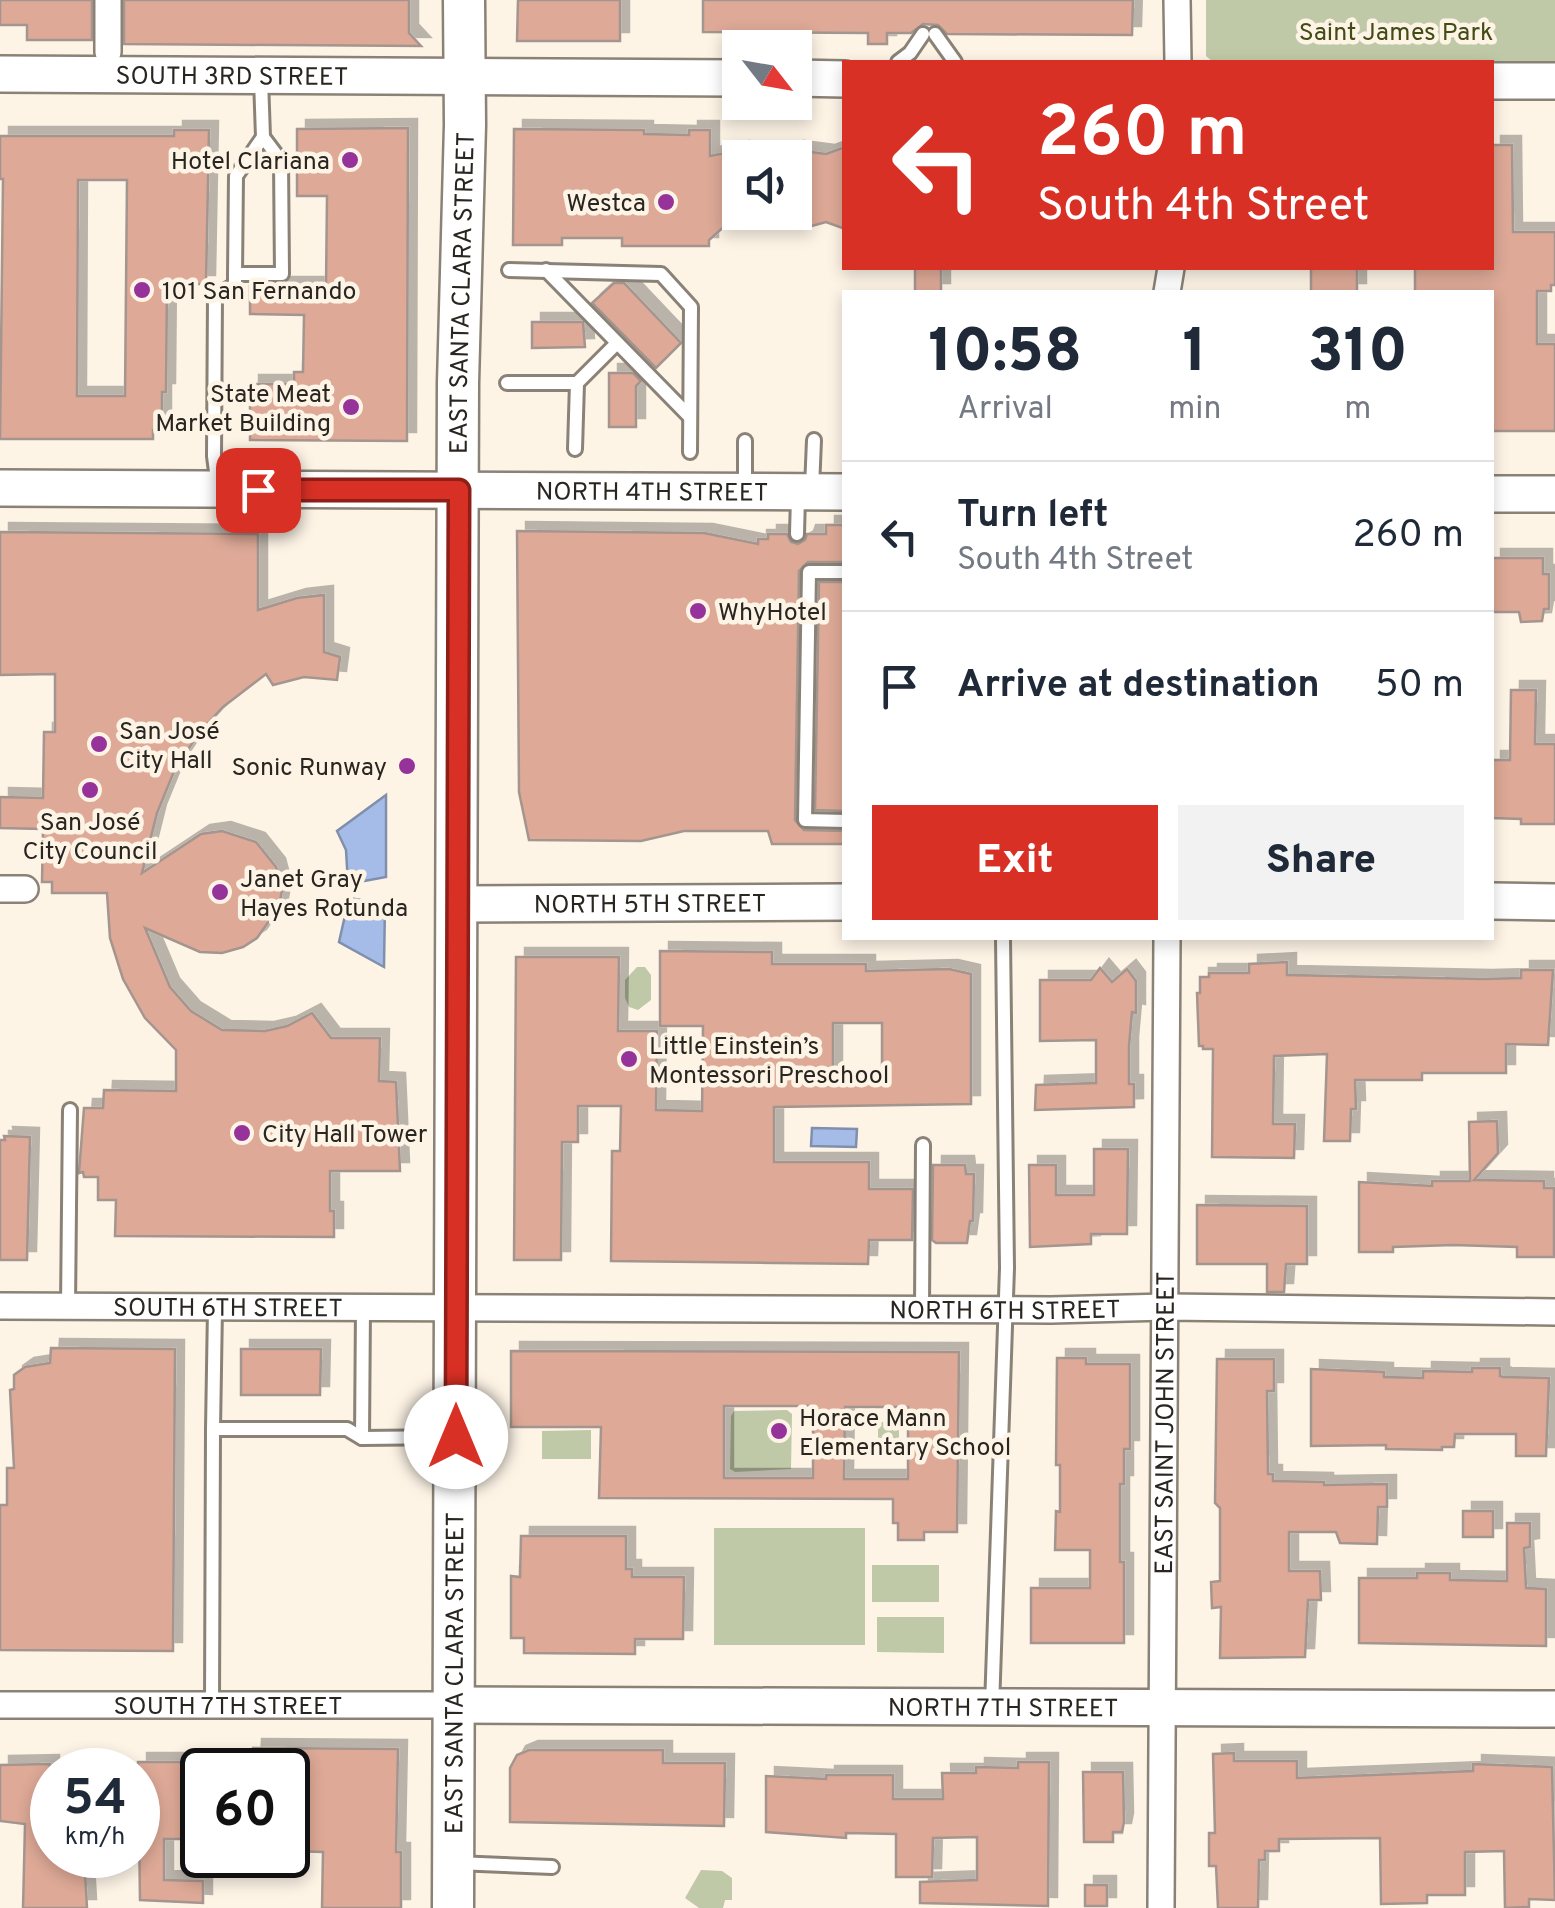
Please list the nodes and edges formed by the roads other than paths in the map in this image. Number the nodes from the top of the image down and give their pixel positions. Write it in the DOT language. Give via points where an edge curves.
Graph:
graph roads {
  1 [pos="108,0"];
  2 [pos="464,0"];
  3 [pos="1178,0"];
  4 [pos="108,52"];
  5 [pos="901,60"];
  6 [pos="953,60"];
  7 [pos="1178,60"];
  8 [pos="0,74"];
  9 [pos="261,74"];
  10 [pos="464,77"];
  11 [pos="722,78"];
  12 [pos="812,78"];
  13 [pos="842,79"];
  14 [pos="1494,81"];
  15 [pos="1555,82"];
  16 [pos="263,137"];
  17 [pos="509,270"];
  18 [pos="546,270"];
  19 [pos="236,274"];
  20 [pos="617,343"];
  21 [pos="508,384"];
  22 [pos="577,384"];
  23 [pos="690,417"];
  24 [pos="814,440"];
  25 [pos="745,441"];
  26 [pos="575,448"];
  27 [pos="690,452"];
  28 [pos="0,488"];
  29 [pos="218,490"];
  30 [pos="459,490"];
  31 [pos="745,491"];
  32 [pos="818,492"];
  33 [pos="1494,494"];
  34 [pos="1555,494"];
  35 [pos="797,534"];
  36 [pos="842,572"];
  37 [pos="842,821"];
  38 [pos="842,902"];
  39 [pos="1494,902"];
  40 [pos="1555,902"];
  41 [pos="458,904"];
  42 [pos="1003,940"];
  43 [pos="1168,940"];
  44 [pos="70,1110"];
  45 [pos="922,1145"];
  46 [pos="0,1306"];
  47 [pos="68,1306"];
  48 [pos="363,1306"];
  49 [pos="456,1306"];
  50 [pos="215,1308"];
  51 [pos="1166,1308"];
  52 [pos="922,1310"];
  53 [pos="1005,1310"];
  54 [pos="1555,1312"];
  55 [pos="213,1429"];
  56 [pos="456,1437"];
  57 [pos="362,1438"];
  58 [pos="212,1705"];
  59 [pos="453,1705"];
  60 [pos="0,1706"];
  61 [pos="1162,1706"];
  62 [pos="992,1709"];
  63 [pos="1555,1709"];
  64 [pos="453,1862"];
  65 [pos="552,1868"];
  66 [pos="453,1908"];
  67 [pos="1161,1908"];
  1 -- 4 [label="street"];
  2 -- 10 [label="main road, EAST SANTA CLARA STREET"];
  3 -- 7 [label="street"];
  5 -- 6 [label="lane" via="929,34"];
  8 -- 9 [label="street, SOUTH 3RD STREET"];
  9 -- 10 [label="street, SOUTH 3RD STREET"];
  9 -- 16 [label="lane"];
  10 -- 11 [label="street, SOUTH 3RD STREET"];
  10 -- 30 [label="main road, EAST SANTA CLARA STREET"];
  12 -- 13 [label="street"];
  14 -- 15 [label="street"];
  16 -- 19 [label="lane" via="236,176"];
  16 -- 19 [label="lane" via="281,161 282,274"];
  17 -- 18 [label="lane"];
  18 -- 20 [label="lane"];
  18 -- 23 [label="lane" via="661,274 691,306"];
  19 -- 29 [label="lane" via="235,286 215,296"];
  20 -- 22 [label="lane"];
  20 -- 23 [label="lane"];
  21 -- 22 [label="lane"];
  22 -- 26 [label="lane"];
  23 -- 27 [label="lane"];
  24 -- 32 [label="lane"];
  25 -- 31 [label="lane"];
  28 -- 29 [label="street, NORTH 4TH STREET"];
  29 -- 30 [label="street, NORTH 4TH STREET"];
  30 -- 31 [label="street, NORTH 4TH STREET"];
  30 -- 41 [label="main road, EAST SANTA CLARA STREET"];
  31 -- 32 [label="street, NORTH 4TH STREET"];
  32 -- 35 [label="lane"];
  33 -- 34 [label="street"];
  36 -- 37 [label="lane" via="809,572 805,820"];
  38 -- 41 [label="street, NORTH 5TH STREET"];
  39 -- 40 [label="street"];
  41 -- 49 [label="main road, EAST SANTA CLARA STREET"];
  42 -- 53 [label="lane"];
  43 -- 51 [label="street, EAST SAINT JOHN STREET"];
  44 -- 47 [label="lane"];
  45 -- 52 [label="lane"];
  46 -- 47 [label="street, SOUTH 6TH STREET"];
  47 -- 50 [label="street, SOUTH 6TH STREET"];
  48 -- 49 [label="street, SOUTH 6TH STREET"];
  48 -- 50 [label="street, SOUTH 6TH STREET"];
  48 -- 57 [label="lane"];
  49 -- 52 [label="street, NORTH 6TH STREET"];
  49 -- 56 [label="main road, EAST SANTA CLARA STREET"];
  50 -- 55 [label="lane"];
  51 -- 53 [label="street, NORTH 6TH STREET"];
  51 -- 54 [label="street, NORTH 6TH STREET"];
  51 -- 61 [label="street, EAST SAINT JOHN STREET"];
  52 -- 53 [label="street, NORTH 6TH STREET"];
  53 -- 62 [label="lane"];
  55 -- 57 [label="lane" via="347,1429"];
  55 -- 58 [label="lane"];
  56 -- 57 [label="lane"];
  56 -- 59 [label="main road, EAST SANTA CLARA STREET"];
  58 -- 59 [label="street, SOUTH 7TH STREET"];
  58 -- 60 [label="street, SOUTH 7TH STREET"];
  59 -- 62 [label="street, NORTH 7TH STREET"];
  59 -- 64 [label="main road, EAST SANTA CLARA STREET"];
  61 -- 62 [label="street, NORTH 7TH STREET"];
  61 -- 63 [label="street, NORTH 7TH STREET"];
  61 -- 67 [label="street, EAST SAINT JOHN STREET"];
  64 -- 65 [label="lane"];
  64 -- 66 [label="main road, EAST SANTA CLARA STREET"];
}
